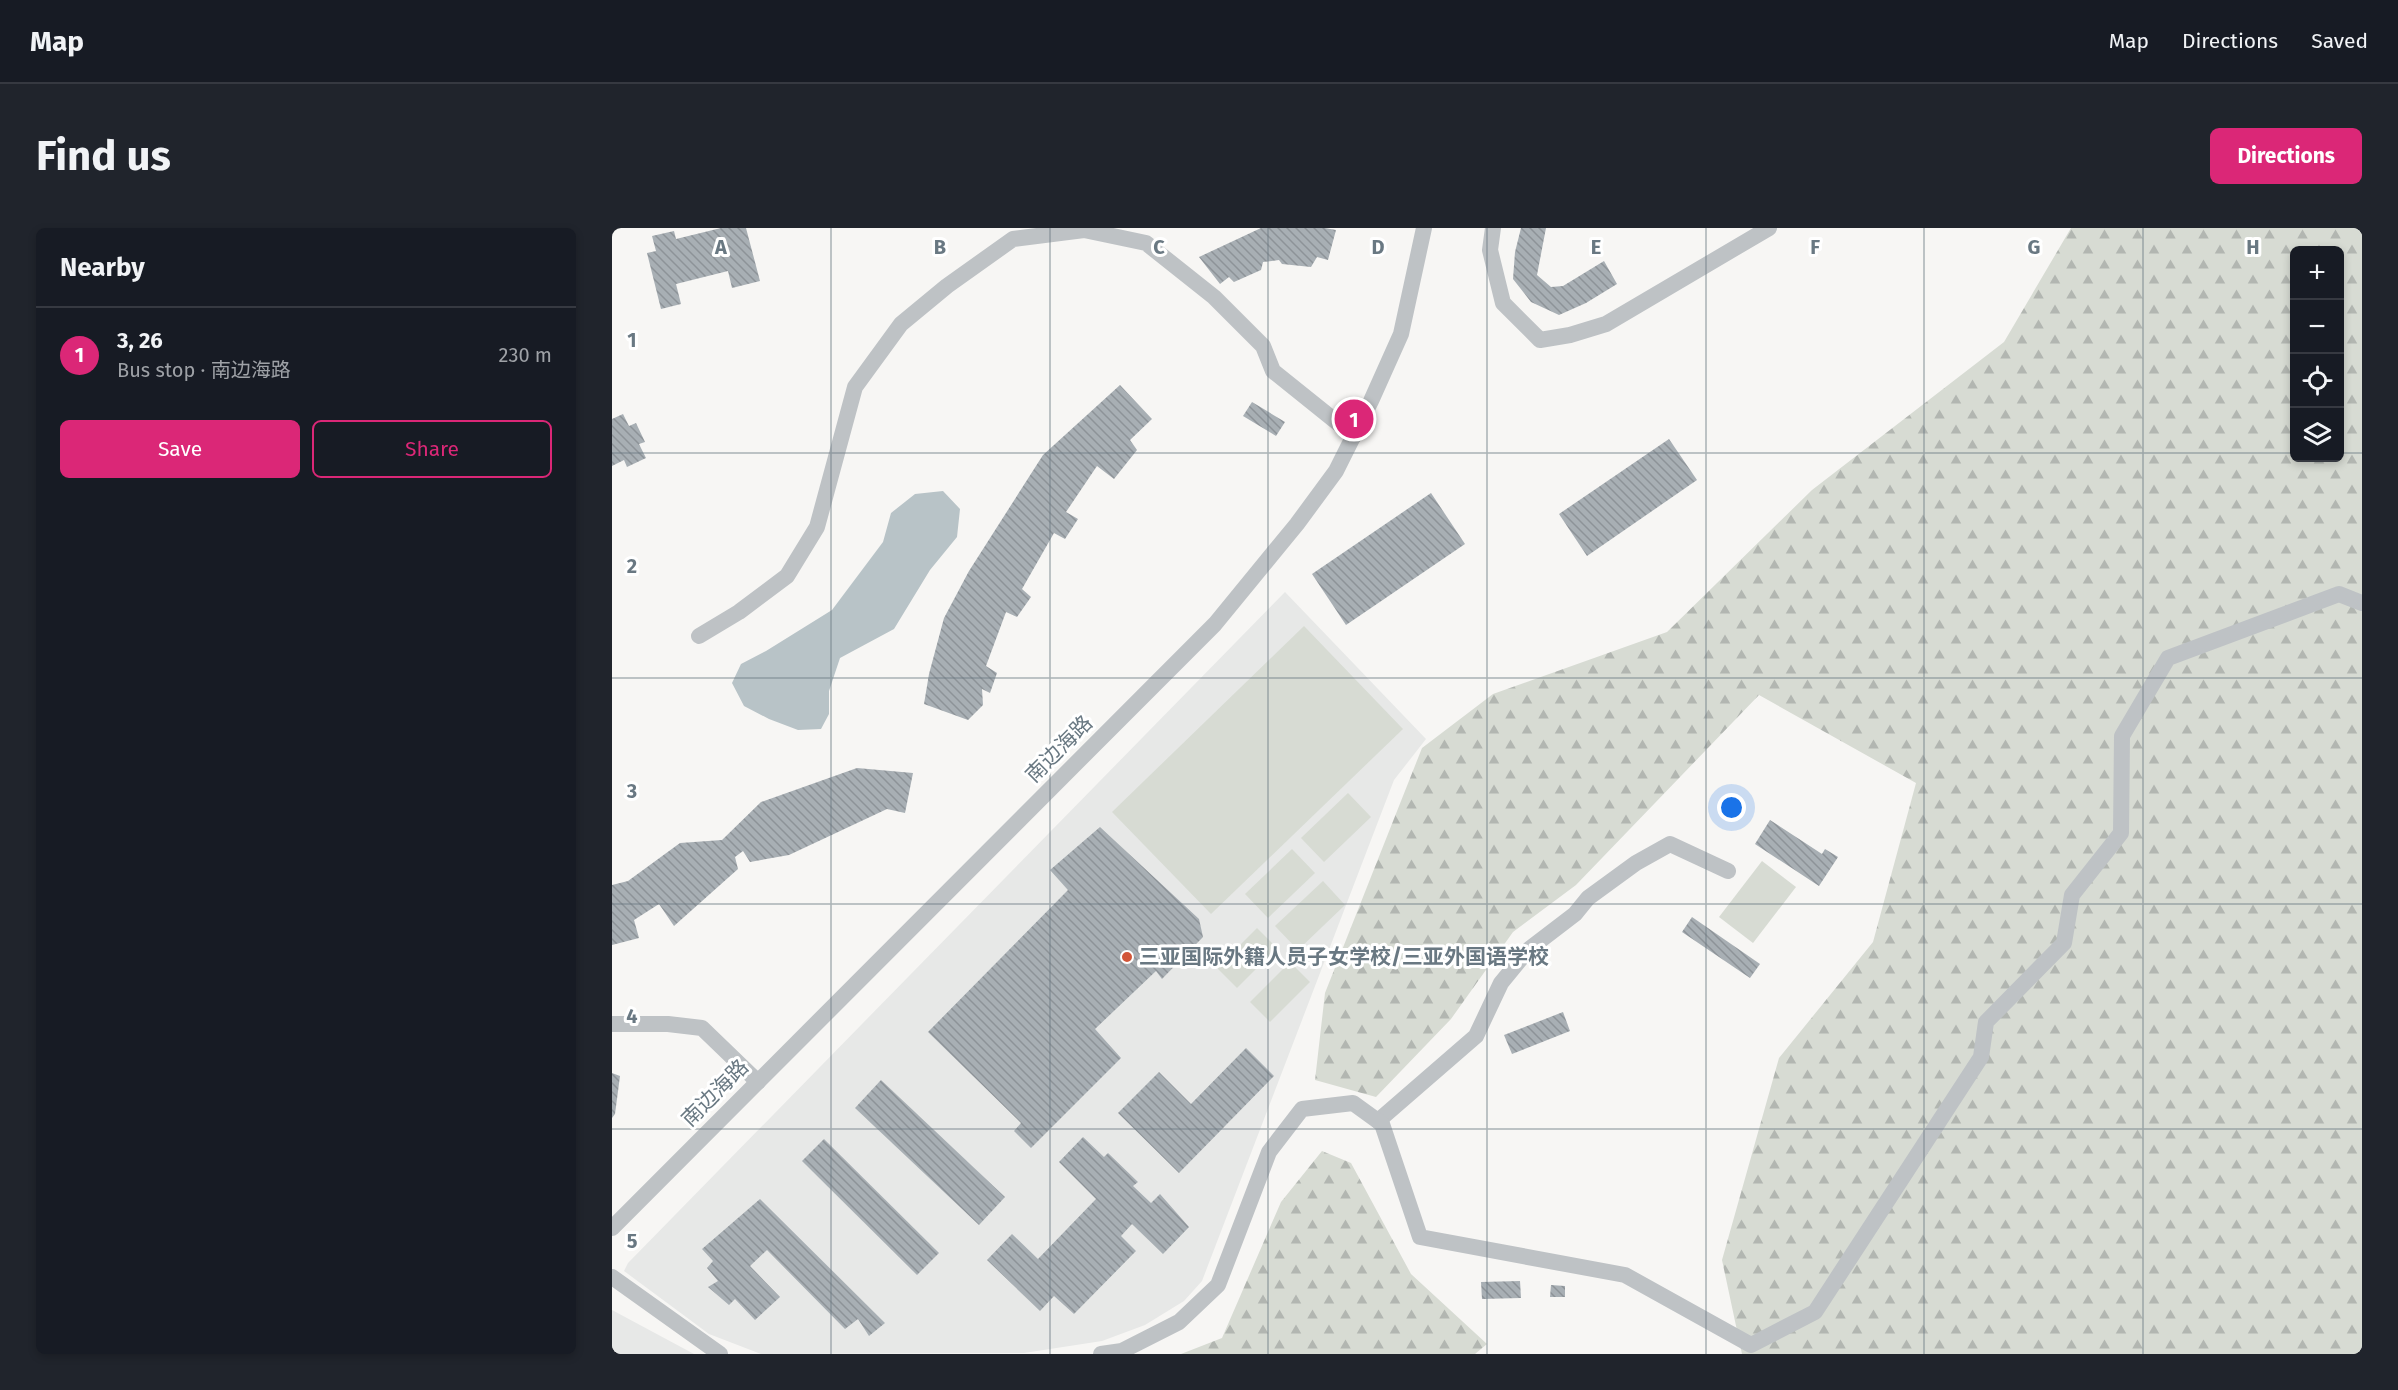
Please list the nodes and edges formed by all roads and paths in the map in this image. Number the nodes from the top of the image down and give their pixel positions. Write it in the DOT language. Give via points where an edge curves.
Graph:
graph roads {
  1 [pos="1424,228"];
  2 [pos="1493,228"];
  3 [pos="1769,228"];
  4 [pos="1354,436"];
  5 [pos="2362,603"];
  6 [pos="699,636"];
  7 [pos="1728,871"];
  8 [pos="612,1024"];
  9 [pos="758,1082"];
  10 [pos="1378,1121"];
  11 [pos="612,1228"];
  12 [pos="612,1277"];
  13 [pos="720,1354"];
  14 [pos="1101,1354"];
  1 -- 4 [label="street, 南边海路" via="1401,334"];
  2 -- 3 [label="street" via="1490,250 1503,303 1540,340 1606,324"];
  4 -- 6 [label="street" via="1272,371 1263,346 1214,297 1146,243 1084,230 1013,239 901,324 855,387 817,527 787,576"];
  4 -- 9 [label="street, 南边海路" via="1317,498 1215,624"];
  5 -- 10 [label="street" via="2339,594 2168,658 2122,736 2121,833 2072,895 2064,943 1986,1022 1981,1057 1815,1312 1751,1345 1625,1275 1420,1237"];
  7 -- 10 [label="street" via="1670,844 1636,863 1527,950 1501,984 1476,1036"];
  8 -- 9 [label="street" via="702,1028"];
  9 -- 11 [label="street, 南边海路"];
  10 -- 14 [label="street" via="1353,1103 1302,1109 1269,1152 1218,1285 1179,1322 1122,1351"];
  12 -- 13 [label="street"];
}
